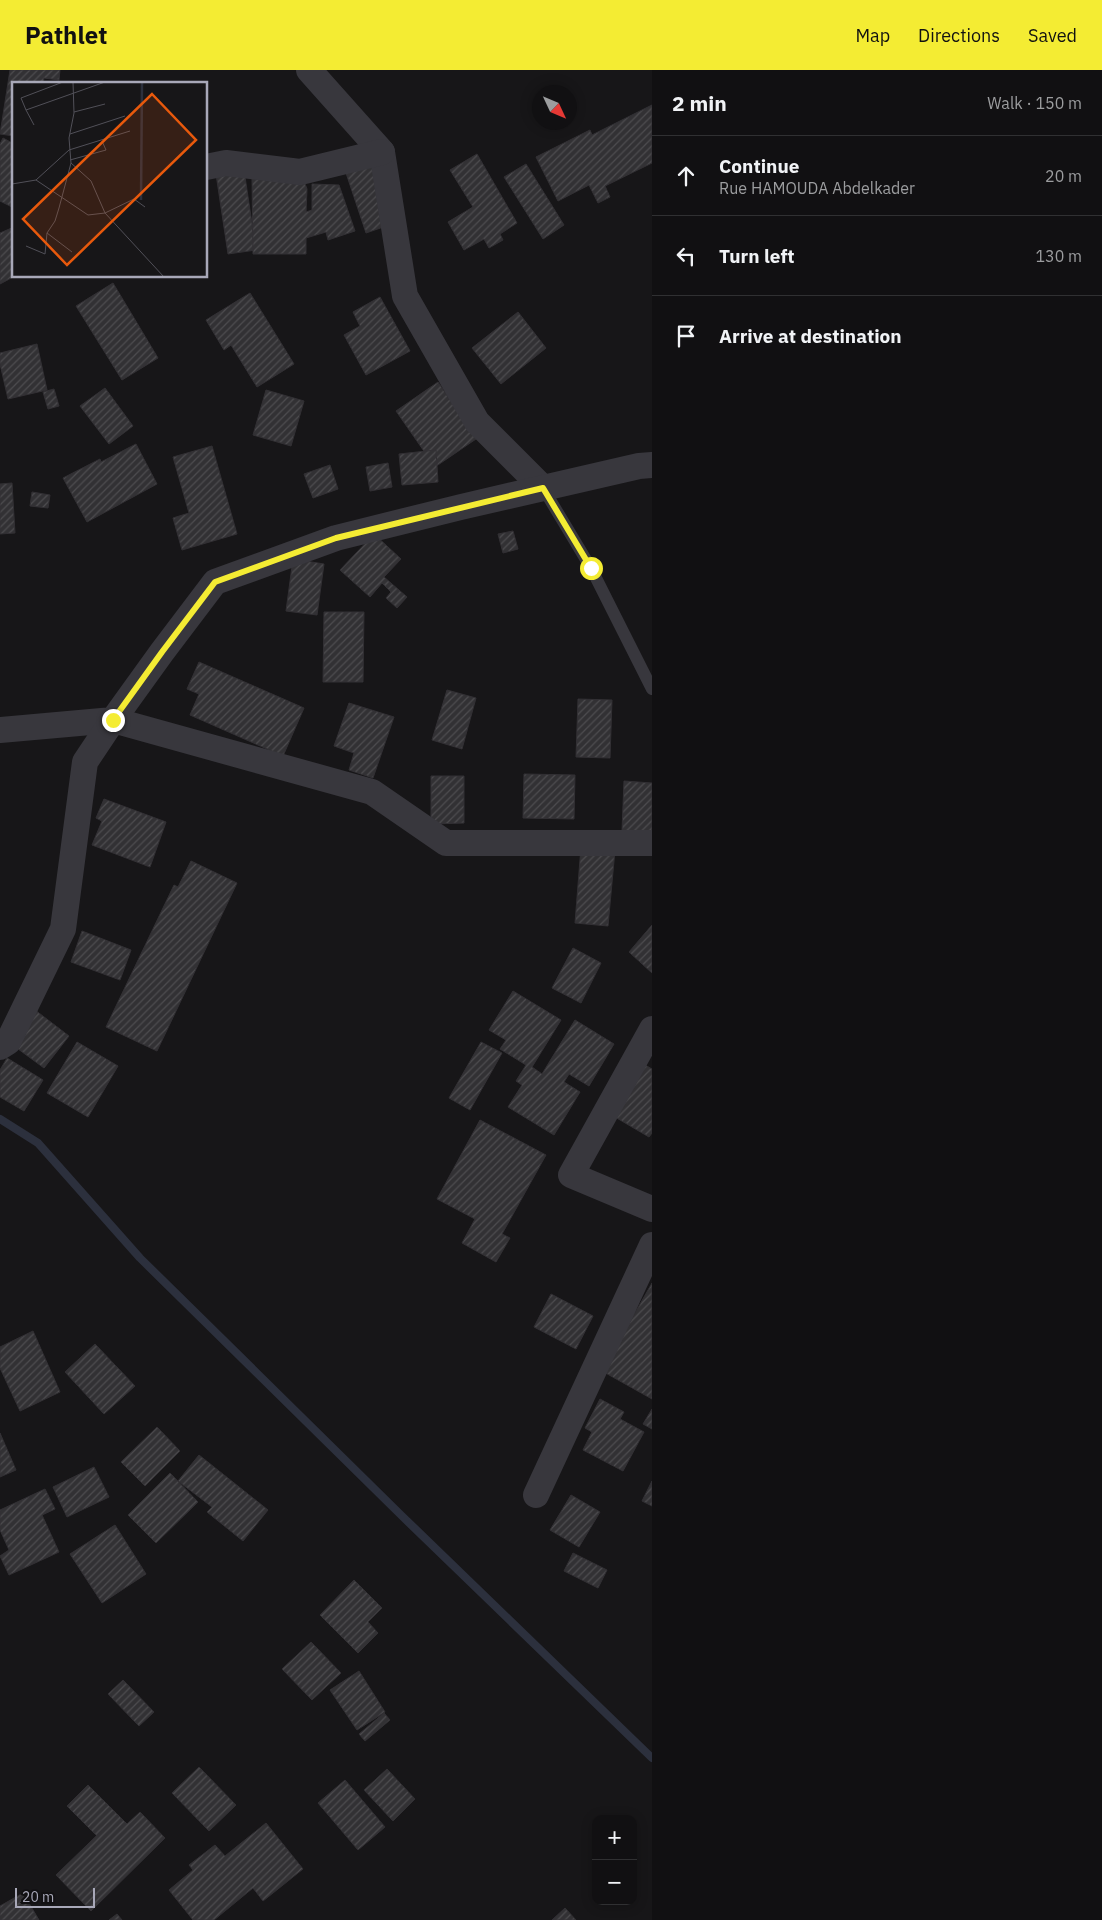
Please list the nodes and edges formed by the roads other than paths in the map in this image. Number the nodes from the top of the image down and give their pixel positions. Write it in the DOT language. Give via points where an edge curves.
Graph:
graph roads {
  1 [pos="309,70"];
  2 [pos="382,152"];
  3 [pos="208,167"];
  4 [pos="652,465"];
  5 [pos="543,488"];
  6 [pos="652,689"];
  7 [pos="113,720"];
  8 [pos="0,730"];
  9 [pos="652,843"];
  10 [pos="652,1029"];
  11 [pos="0,1047"];
  12 [pos="652,1209"];
  13 [pos="652,1245"];
  14 [pos="536,1495"];
  1 -- 2 [label="street"];
  2 -- 3 [label="street" via="300,172 226,163"];
  2 -- 5 [label="street" via="405,296 477,422"];
  4 -- 5 [label="street"];
  5 -- 6 [label="lane" via="591,568"];
  5 -- 7 [label="street" via="336,538 215,582"];
  7 -- 8 [label="street"];
  7 -- 9 [label="street" via="372,792 446,843"];
  7 -- 11 [label="street" via="85,762 63,929 8,1042"];
  10 -- 12 [label="street" via="571,1175"];
  13 -- 14 [label="street"];
}
